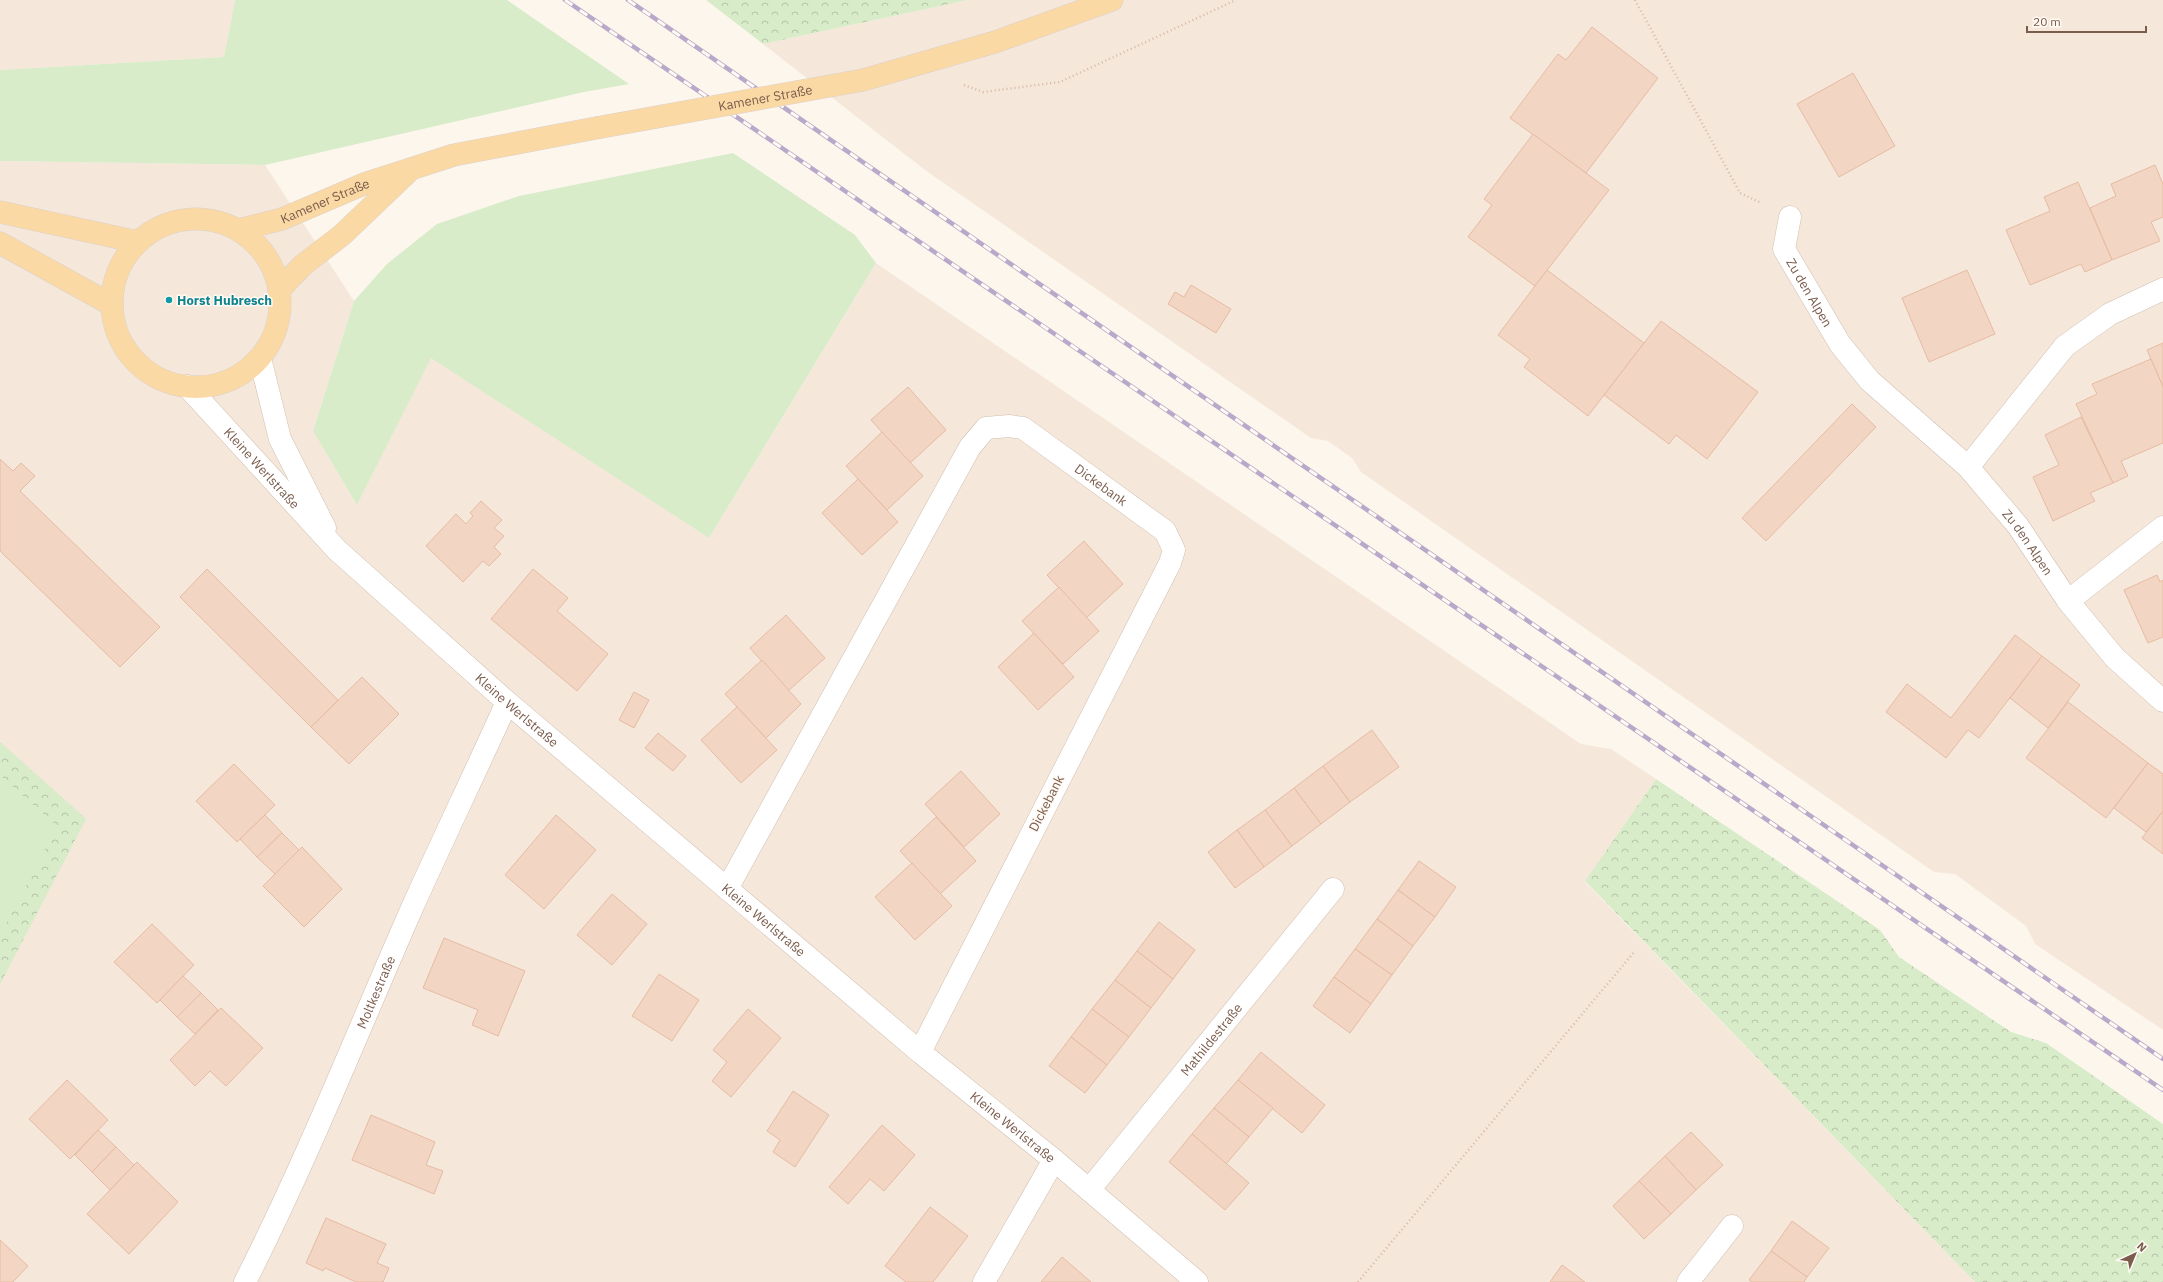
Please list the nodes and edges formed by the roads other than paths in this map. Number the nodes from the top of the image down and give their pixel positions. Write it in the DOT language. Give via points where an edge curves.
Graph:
graph roads {
  1 [pos="1112,0"];
  2 [pos="412,168"];
  3 [pos="0,212"];
  4 [pos="1790,217"];
  5 [pos="238,230"];
  6 [pos="138,242"];
  7 [pos="0,243"];
  8 [pos="2163,289"];
  9 [pos="279,290"];
  10 [pos="112,305"];
  11 [pos="260,358"];
  12 [pos="187,386"];
  13 [pos="1968,467"];
  14 [pos="2163,527"];
  15 [pos="337,550"];
  16 [pos="2068,601"];
  17 [pos="2163,701"];
  18 [pos="507,702"];
  19 [pos="727,889"];
  20 [pos="1333,889"];
  21 [pos="920,1052"];
  22 [pos="1054,1160"];
  23 [pos="1089,1190"];
  24 [pos="1732,1226"];
  25 [pos="245,1282"];
  26 [pos="984,1282"];
  27 [pos="1197,1282"];
  28 [pos="1688,1282"];
  1 -- 2 [label="main road, Kamener Straße, bridge" via="995,42 863,80 454,155"];
  2 -- 5 [label="main road, Kamener Straße" via="328,198 282,220"];
  2 -- 9 [label="main road, Kamener Straße" via="342,235 304,265"];
  3 -- 6 [label="main road"];
  4 -- 13 [label="street, Zu den Alpen" via="1784,249 1840,344 1870,381"];
  5 -- 6 [label="main road" via="204,219 186,219 168,223"];
  5 -- 9 [label="main road" via="261,249 276,275"];
  6 -- 10 [label="main road" via="118,270"];
  7 -- 10 [label="main road"];
  8 -- 13 [label="street" via="2110,314 2064,346"];
  9 -- 11 [label="main road" via="279,319 269,346"];
  10 -- 12 [label="main road" via="114,322 120,338 140,366 170,383"];
  11 -- 12 [label="main road" via="245,372 227,381 207,386"];
  11 -- 15 [label="street, Kleine Werlstraße" via="280,438"];
  12 -- 15 [label="street, Kleine Werlstraße"];
  13 -- 16 [label="street, Zu den Alpen" via="2018,526"];
  14 -- 16 [label="street"];
  15 -- 18 [label="street, Kleine Werlstraße"];
  16 -- 17 [label="street, Zu den Alpen" via="2115,658"];
  18 -- 19 [label="street, Kleine Werlstraße"];
  18 -- 25 [label="street, Moltkestraße" via="412,908 267,1239"];
  19 -- 21 [label="street, Kleine Werlstraße"];
  19 -- 21 [label="street, Dickebank" via="970,447 986,428 1023,428 1165,531 1174,550 1170,563"];
  20 -- 23 [label="street, Mathildestraße"];
  21 -- 22 [label="street, Kleine Werlstraße"];
  22 -- 23 [label="street, Kleine Werlstraße"];
  22 -- 26 [label="street"];
  23 -- 27 [label="street, Kleine Werlstraße"];
  24 -- 28 [label="street"];
}
